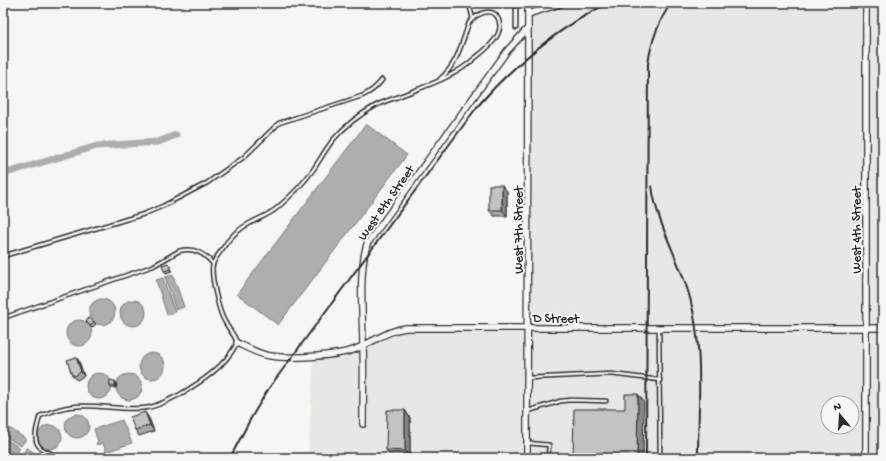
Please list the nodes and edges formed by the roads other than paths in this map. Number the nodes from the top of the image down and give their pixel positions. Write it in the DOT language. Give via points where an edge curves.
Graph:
graph roads {
  1 [pos="469,3"];
  2 [pos="516,3"];
  3 [pos="528,3"];
  4 [pos="563,3"];
  5 [pos="866,3"];
  6 [pos="528,14"];
  7 [pos="473,19"];
  8 [pos="516,28"];
  9 [pos="528,28"];
  10 [pos="440,79"];
  11 [pos="382,80"];
  12 [pos="3,256"];
  13 [pos="213,264"];
  14 [pos="3,318"];
  15 [pos="528,328"];
  16 [pos="659,328"];
  17 [pos="865,328"];
  18 [pos="883,328"];
  19 [pos="237,343"];
  20 [pos="363,346"];
  21 [pos="527,378"];
  22 [pos="660,380"];
  23 [pos="606,401"];
  24 [pos="527,411"];
  25 [pos="363,424"];
  26 [pos="527,443"];
  27 [pos="60,458"];
  28 [pos="527,458"];
  29 [pos="548,458"];
  30 [pos="660,458"];
  31 [pos="866,458"];
  1 -- 7 [label="lane"];
  2 -- 8 [label="lane"];
  3 -- 6 [label="street, West 7th Street"];
  4 -- 6 [label="street"];
  5 -- 17 [label="street, West 4th Street"];
  6 -- 9 [label="street, West 7th Street"];
  7 -- 10 [label="lane" via="468,23 453,66"];
  7 -- 10 [label="lane" via="490,12 499,20 498,35 470,64"];
  9 -- 15 [label="street, West 7th Street"];
  9 -- 20 [label="street, West 8th Street" via="507,51 368,244 363,260"];
  10 -- 13 [label="lane" via="376,105 350,124 332,141 297,189 270,213 245,225 231,236"];
  11 -- 12 [label="lane" via="371,92 362,96 279,123 244,157 207,183 163,206"];
  13 -- 14 [label="lane" via="198,252 183,250 153,266"];
  13 -- 19 [label="lane" via="219,310"];
  15 -- 16 [label="street, D Street"];
  15 -- 20 [label="street, D Street" via="406,328 389,332"];
  15 -- 21 [label="street, West 7th Street"];
  16 -- 17 [label="street, D Street"];
  16 -- 22 [label="lane"];
  17 -- 18 [label="street, D Street"];
  17 -- 31 [label="street, West 4th Street"];
  19 -- 20 [label="street, D Street" via="270,356 346,353"];
  19 -- 27 [label="lane" via="230,355 200,383 152,407 68,407 40,416 35,438 38,445"];
  20 -- 25 [label="street, West 8th Street"];
  21 -- 22 [label="lane" via="611,374"];
  21 -- 24 [label="street, West 7th Street"];
  22 -- 30 [label="lane"];
  23 -- 24 [label="lane" via="561,401"];
  24 -- 26 [label="street, West 7th Street"];
  26 -- 28 [label="street, West 7th Street"];
  26 -- 29 [label="lane" via="549,445"];
}
